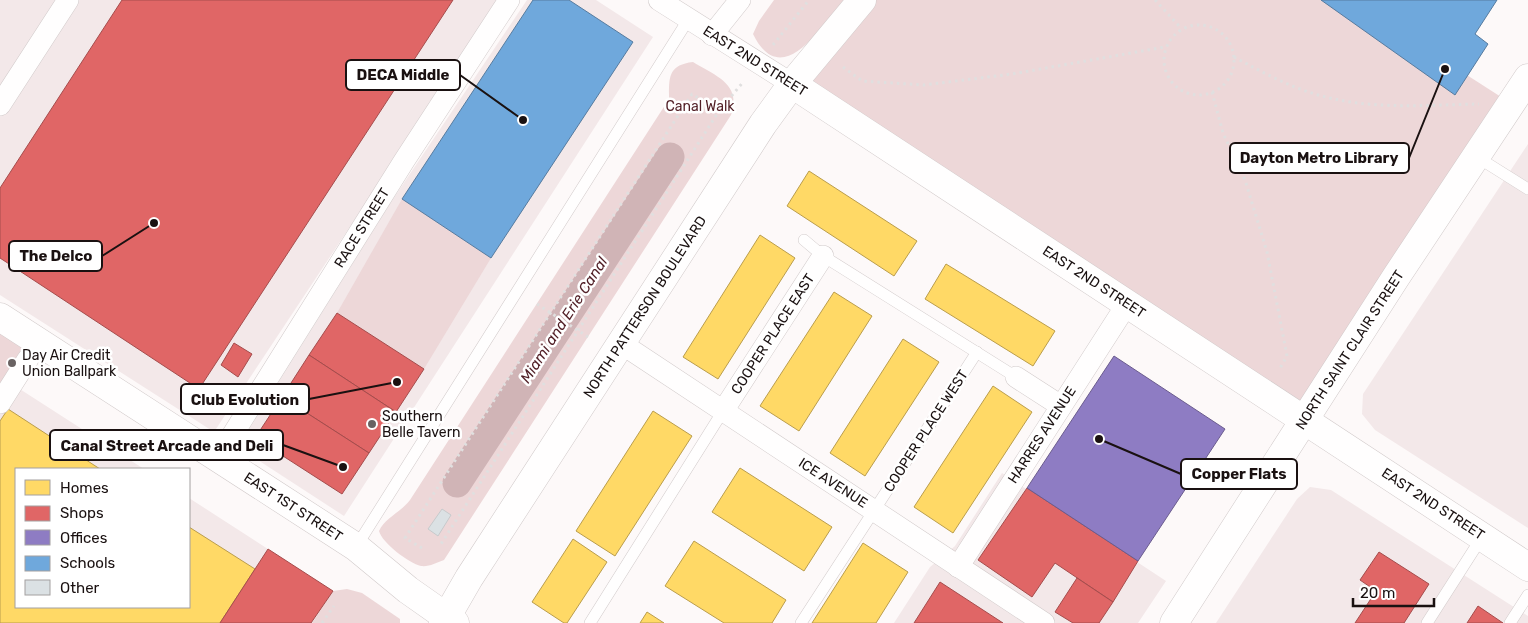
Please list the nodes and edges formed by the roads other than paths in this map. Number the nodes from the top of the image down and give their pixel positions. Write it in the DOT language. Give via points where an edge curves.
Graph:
graph roads {
  1 [pos="68,0"];
  2 [pos="509,0"];
  3 [pos="660,0"];
  4 [pos="740,0"];
  5 [pos="862,0"];
  6 [pos="688,20"];
  7 [pos="712,35"];
  8 [pos="1528,78"];
  9 [pos="792,84"];
  10 [pos="0,105"];
  11 [pos="1477,157"];
  12 [pos="1528,189"];
  13 [pos="804,240"];
  14 [pos="823,256"];
  15 [pos="1127,304"];
  16 [pos="0,317"];
  17 [pos="622,344"];
  18 [pos="977,352"];
  19 [pos="28,359"];
  20 [pos="1016,377"];
  21 [pos="0,403"];
  22 [pos="1061,406"];
  23 [pos="723,411"];
  24 [pos="1304,420"];
  25 [pos="218,458"];
  26 [pos="874,510"];
  27 [pos="1482,537"];
  28 [pos="356,547"];
  29 [pos="958,567"];
  30 [pos="1528,567"];
  31 [pos="1528,595"];
  32 [pos="448,621"];
  33 [pos="590,623"];
  34 [pos="801,623"];
  35 [pos="1044,623"];
  36 [pos="1174,623"];
  37 [pos="1427,623"];
  38 [pos="1510,623"];
  1 -- 10 [label="street"];
  2 -- 25 [label="street, RACE STREET"];
  3 -- 6 [label="street, EAST 2ND STREET"];
  4 -- 7 [label="street"];
  5 -- 9 [label="main road, NORTH PATTERSON BOULEVARD"];
  6 -- 7 [label="street, EAST 2ND STREET"];
  6 -- 28 [label="lane"];
  7 -- 9 [label="street, EAST 2ND STREET"];
  8 -- 11 [label="main road, NORTH SAINT CLAIR STREET"];
  9 -- 15 [label="main road, EAST 2ND STREET"];
  9 -- 17 [label="main road, NORTH PATTERSON BOULEVARD"];
  11 -- 12 [label="lane"];
  11 -- 24 [label="main road, NORTH SAINT CLAIR STREET"];
  13 -- 14 [label="lane"];
  14 -- 18 [label="lane"];
  14 -- 23 [label="street, COOPER PLACE EAST"];
  15 -- 22 [label="street, HARRES AVENUE"];
  15 -- 24 [label="main road, EAST 2ND STREET"];
  16 -- 25 [label="main road, EAST 1ST STREET"];
  17 -- 23 [label="street, ICE AVENUE"];
  17 -- 32 [label="main road, NORTH PATTERSON BOULEVARD"];
  18 -- 20 [label="lane"];
  18 -- 26 [label="lane, COOPER PLACE WEST"];
  19 -- 21 [label="street"];
  20 -- 22 [label="street"];
  22 -- 29 [label="street, HARRES AVENUE"];
  23 -- 26 [label="street, ICE AVENUE"];
  23 -- 33 [label="lane"];
  24 -- 27 [label="main road, EAST 2ND STREET"];
  24 -- 36 [label="main road, NORTH SAINT CLAIR STREET"];
  25 -- 28 [label="main road, EAST 1ST STREET"];
  26 -- 29 [label="street, ICE AVENUE"];
  26 -- 34 [label="lane, COOPER PLACE WEST"];
  27 -- 30 [label="main road, EAST 2ND STREET"];
  27 -- 37 [label="lane"];
  28 -- 32 [label="main road, EAST 1ST STREET"];
  29 -- 35 [label="street, ICE AVENUE"];
  31 -- 38 [label="lane"];
}
